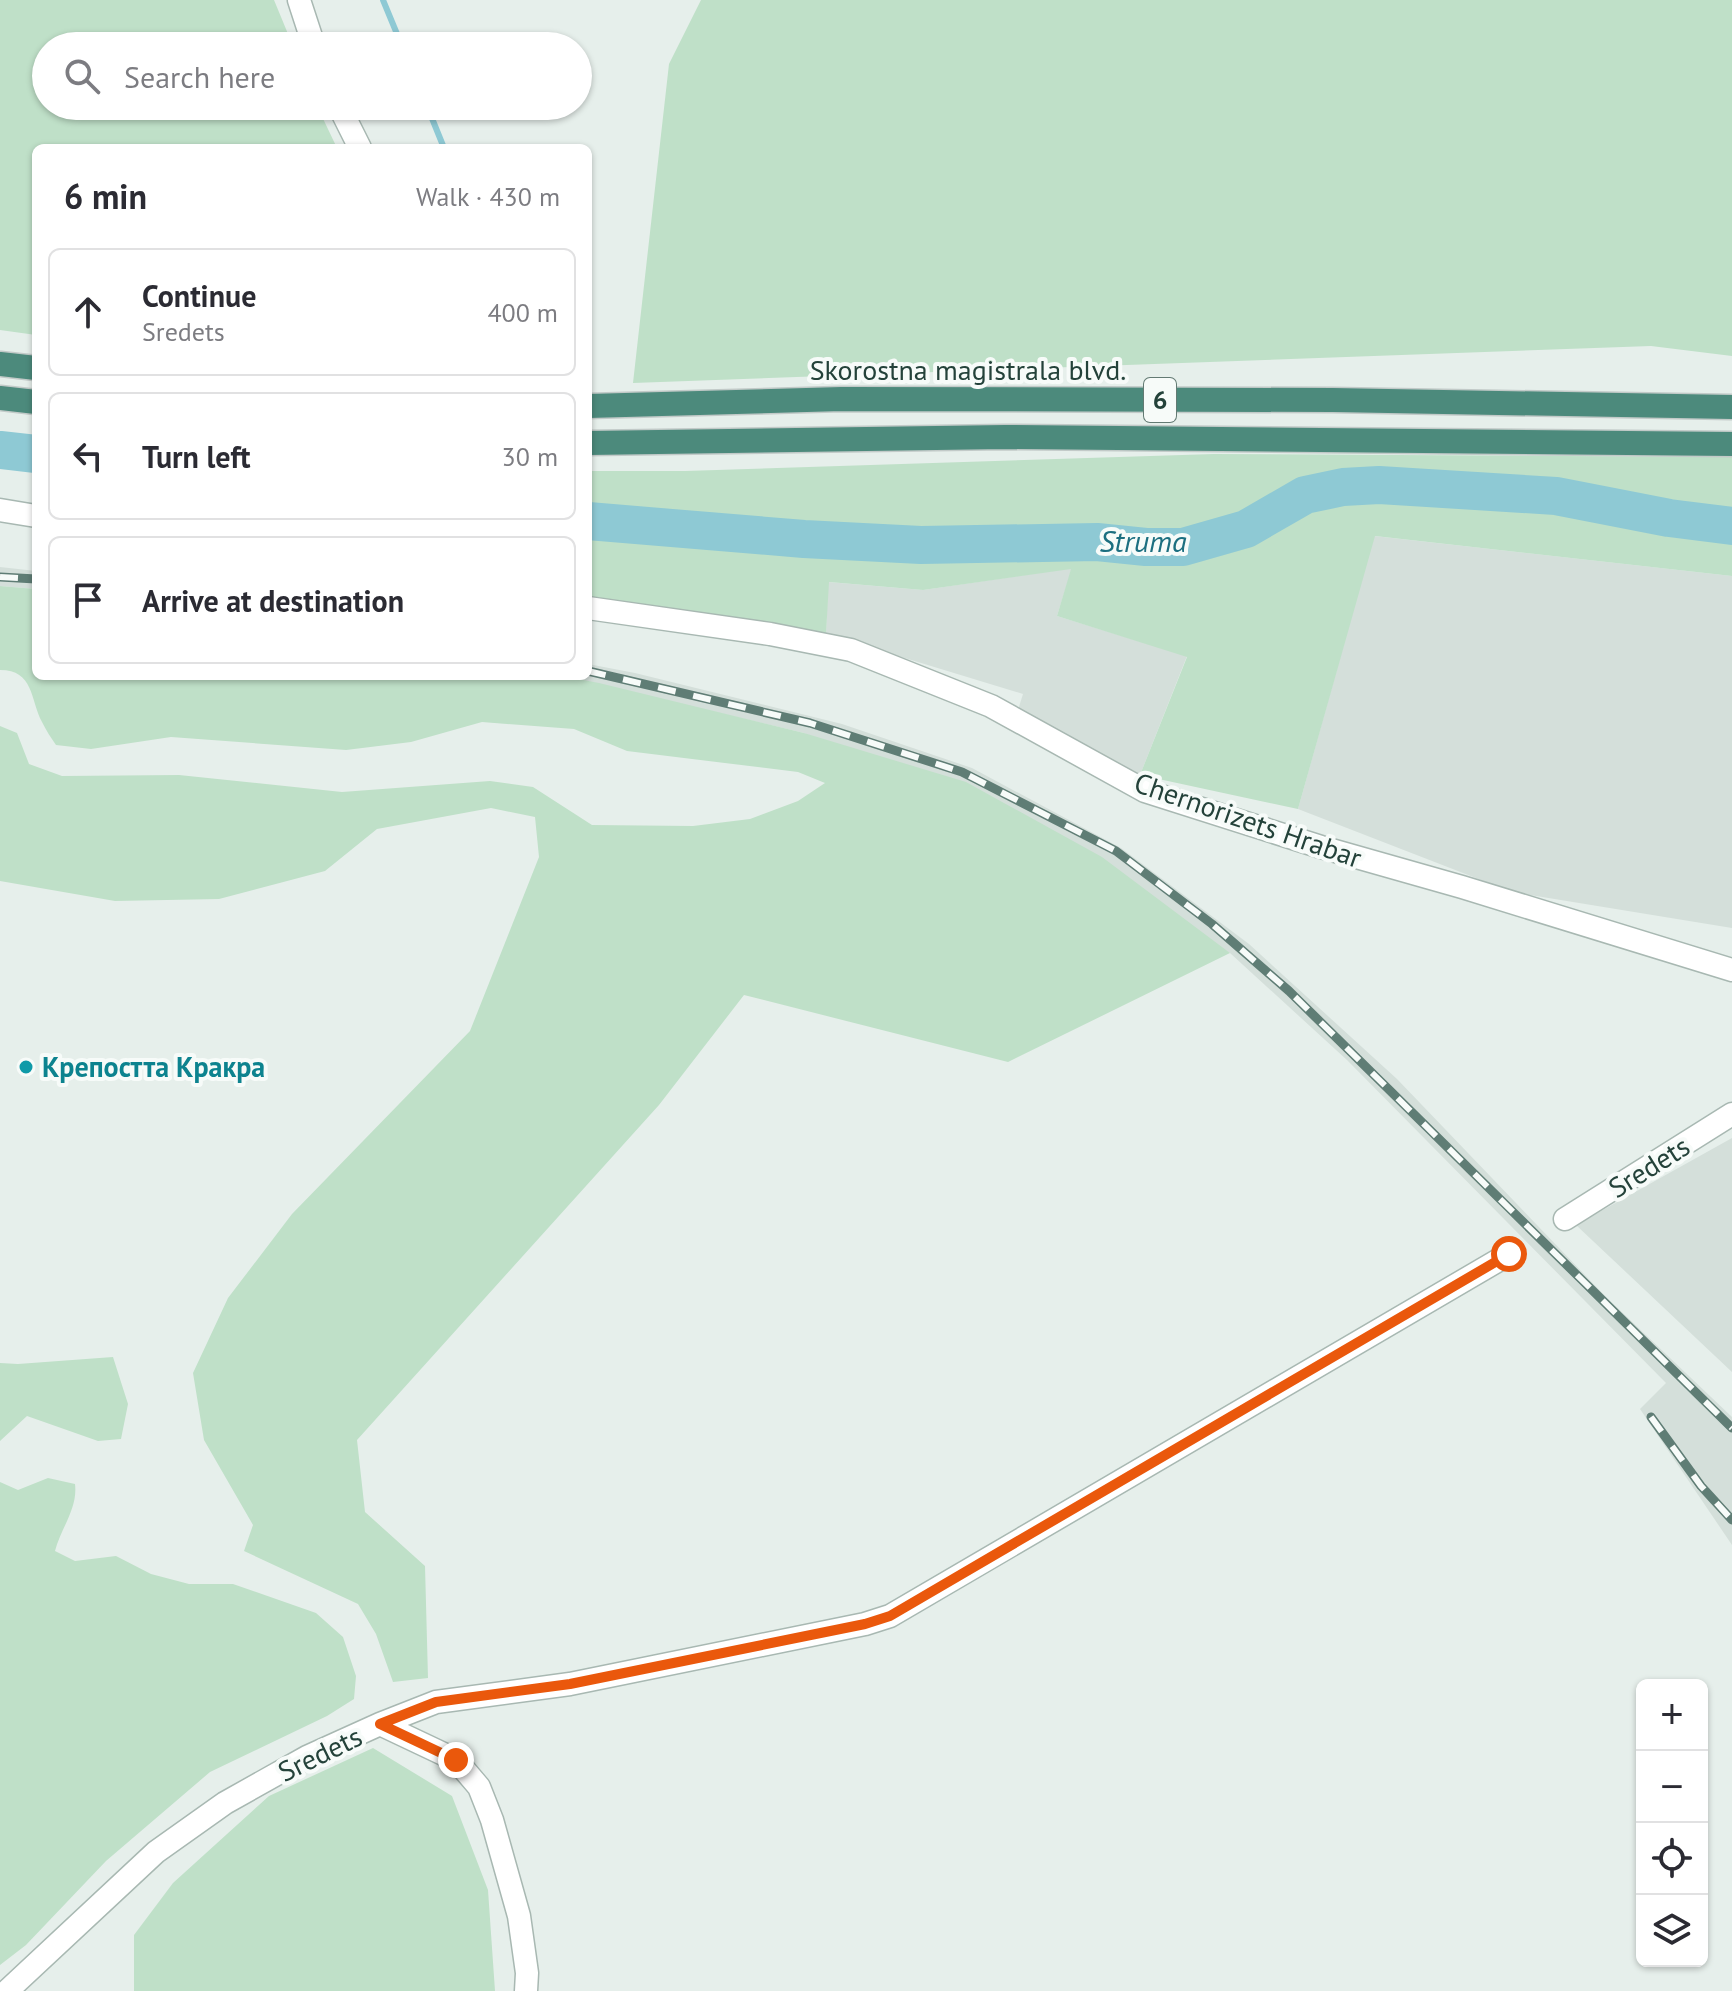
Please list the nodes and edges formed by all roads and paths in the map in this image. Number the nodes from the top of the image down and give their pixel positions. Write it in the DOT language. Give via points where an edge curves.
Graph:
graph roads {
  1 [pos="299,0"];
  2 [pos="309,32"];
  3 [pos="346,120"];
  4 [pos="358,144"];
  5 [pos="0,364"];
  6 [pos="32,368"];
  7 [pos="0,398"];
  8 [pos="32,402"];
  9 [pos="592,403"];
  10 [pos="1732,407"];
  11 [pos="592,443"];
  12 [pos="1732,444"];
  13 [pos="0,510"];
  14 [pos="32,515"];
  15 [pos="592,609"];
  16 [pos="1732,970"];
  17 [pos="1732,1114"];
  18 [pos="1565,1219"];
  19 [pos="1509,1254"];
  20 [pos="380,1724"];
  21 [pos="33,1969"];
  22 [pos="7,1991"];
  23 [pos="28,1991"];
  24 [pos="526,1991"];
  1 -- 2 [label="street"];
  3 -- 4 [label="street"];
  5 -- 6 [label="highway"];
  7 -- 8 [label="highway"];
  9 -- 10 [label="highway, Skorostna magistrala blvd. / 6" via="1301,400"];
  11 -- 12 [label="highway, 6" via="1020,437"];
  13 -- 14 [label="street"];
  15 -- 16 [label="street, Chernorizets Hrabar" via="851,650 991,706 1145,791"];
  17 -- 18 [label="street, Sredets"];
  19 -- 20 [label="street, Sredets" via="890,1616 570,1684 436,1702"];
  20 -- 21 [label="street, Sredets" via="225,1803 167,1844"];
  20 -- 24 [label="street" via="456,1760 479,1787 519,1916"];
  21 -- 22 [label="street, Sredets"];
  21 -- 23 [label="street"];
}
